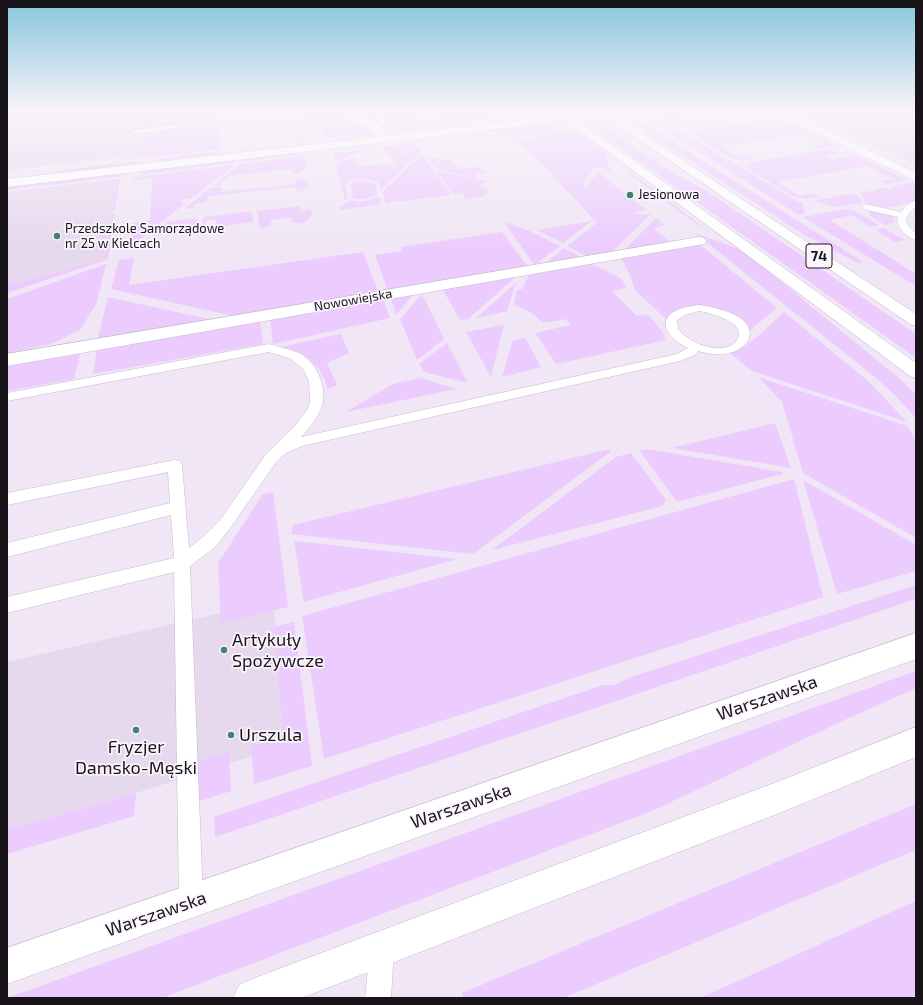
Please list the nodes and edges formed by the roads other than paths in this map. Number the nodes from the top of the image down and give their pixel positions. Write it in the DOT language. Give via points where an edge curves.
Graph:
graph roads {
  1 [pos="240,156"];
  2 [pos="621,156"];
  3 [pos="669,156"];
  4 [pos="873,156"];
  5 [pos="916,177"];
  6 [pos="7,183"];
  7 [pos="916,203"];
  8 [pos="866,207"];
  9 [pos="902,215"];
  10 [pos="916,237"];
  11 [pos="699,241"];
  12 [pos="916,320"];
  13 [pos="696,347"];
  14 [pos="7,360"];
  15 [pos="916,372"];
  16 [pos="7,397"];
  17 [pos="281,450"];
  18 [pos="7,499"];
  19 [pos="178,507"];
  20 [pos="7,550"];
  21 [pos="182,564"];
  22 [pos="7,605"];
  23 [pos="916,646"];
  24 [pos="916,742"];
  25 [pos="191,901"];
  26 [pos="382,948"];
  27 [pos="7,966"];
  28 [pos="252,998"];
  29 [pos="378,998"];
  1 -- 6 [label="main road"];
  2 -- 15 [label="main road, 74"];
  3 -- 12 [label="main road, 74"];
  4 -- 5 [label="main road"];
  7 -- 9 [label="lane"];
  8 -- 9 [label="lane"];
  9 -- 10 [label="lane" via="904,228"];
  11 -- 14 [label="main road, Nowowiejska"];
  13 -- 13 [label="lane" via="723,351 734,348 742,344 744,331 740,324 722,313 699,308 680,312 671,322 672,329 677,336"];
  13 -- 17 [label="lane" via="680,357 299,442"];
  16 -- 17 [label="lane" via="269,348 300,359 310,369 316,381 315,408"];
  17 -- 21 [label="lane" via="270,458 226,523 209,542"];
  18 -- 19 [label="lane" via="175,465"];
  19 -- 20 [label="lane"];
  19 -- 21 [label="lane"];
  21 -- 22 [label="lane"];
  21 -- 25 [label="lane"];
  23 -- 25 [label="main road, Warszawska"];
  24 -- 26 [label="main road" via="777,798"];
  25 -- 27 [label="main road, Warszawska"];
  26 -- 28 [label="main road"];
  26 -- 29 [label="lane"];
}
